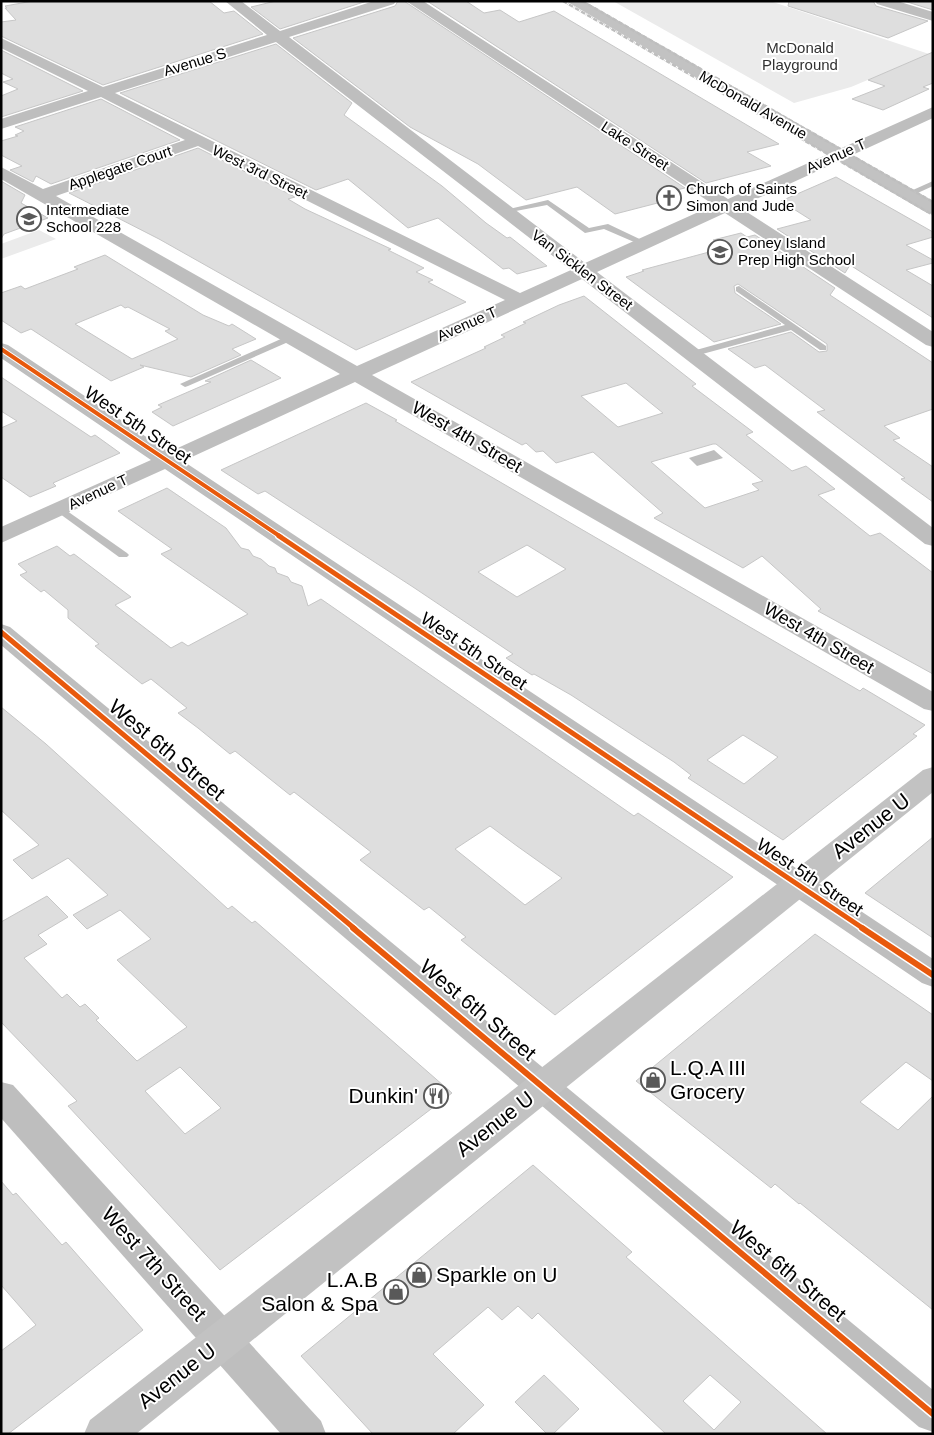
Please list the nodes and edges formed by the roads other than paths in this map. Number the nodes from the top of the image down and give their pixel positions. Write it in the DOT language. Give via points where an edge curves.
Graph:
graph roads {
  1 [pos="232,1"];
  2 [pos="389,1"];
  3 [pos="413,1"];
  4 [pos="573,1"];
  5 [pos="882,1"];
  6 [pos="933,17"];
  7 [pos="278,36"];
  8 [pos="1,42"];
  9 [pos="100,92"];
  10 [pos="933,112"];
  11 [pos="1,124"];
  12 [pos="197,141"];
  13 [pos="839,155"];
  14 [pos="1,172"];
  15 [pos="933,183"];
  16 [pos="908,194"];
  17 [pos="42,195"];
  18 [pos="726,206"];
  19 [pos="933,209"];
  20 [pos="505,211"];
  21 [pos="644,243"];
  22 [pos="584,271"];
  23 [pos="739,289"];
  24 [pos="520,300"];
  25 [pos="792,326"];
  26 [pos="292,337"];
  27 [pos="933,340"];
  28 [pos="823,348"];
  29 [pos="1,349"];
  30 [pos="692,354"];
  31 [pos="357,374"];
  32 [pos="185,384"];
  33 [pos="167,461"];
  34 [pos="60,509"];
  35 [pos="1,536"];
  36 [pos="933,538"];
  37 [pos="123,555"];
  38 [pos="1,632"];
  39 [pos="933,703"];
  40 [pos="933,777"];
  41 [pos="797,885"];
  42 [pos="933,975"];
  43 [pos="543,1086"];
  44 [pos="1,1095"];
  45 [pos="222,1340"];
  46 [pos="933,1414"];
  47 [pos="104,1434"];
  48 [pos="307,1434"];
  1 -- 7 [label="street, Van Sicklen Street"];
  2 -- 7 [label="street, Avenue S"];
  3 -- 18 [label="street, Lake Street"];
  4 -- 13 [label="main road, McDonald Avenue"];
  5 -- 6 [label="street"];
  7 -- 9 [label="street, Avenue S"];
  7 -- 20 [label="street, Van Sicklen Street"];
  8 -- 9 [label="street, West 3rd Street"];
  9 -- 11 [label="street, Avenue S"];
  9 -- 12 [label="street, West 3rd Street"];
  10 -- 13 [label="street, Avenue T"];
  12 -- 17 [label="street, Applegate Court"];
  12 -- 24 [label="street, West 3rd Street"];
  13 -- 16 [label="main road, McDonald Avenue"];
  13 -- 18 [label="street, Avenue T"];
  14 -- 17 [label="street, West 4th Street"];
  15 -- 16 [label="lane"];
  16 -- 19 [label="main road, McDonald Avenue"];
  17 -- 26 [label="street, West 4th Street"];
  18 -- 21 [label="street, Avenue T"];
  18 -- 27 [label="street, Lake Street"];
  20 -- 21 [label="lane" via="548,202 588,231 606,226"];
  20 -- 22 [label="street, Van Sicklen Street"];
  21 -- 22 [label="street, Avenue T"];
  22 -- 24 [label="street, Avenue T"];
  22 -- 30 [label="street, Van Sicklen Street"];
  23 -- 25 [label="lane"];
  24 -- 31 [label="street, Avenue T"];
  25 -- 28 [label="lane"];
  25 -- 30 [label="lane"];
  26 -- 31 [label="street, West 4th Street"];
  26 -- 32 [label="lane"];
  29 -- 33 [label="street, West 5th Street"];
  30 -- 36 [label="street, Van Sicklen Street"];
  31 -- 33 [label="street, Avenue T"];
  31 -- 39 [label="street, West 4th Street"];
  33 -- 34 [label="street, Avenue T"];
  33 -- 41 [label="street, West 5th Street"];
  34 -- 35 [label="street, Avenue T"];
  34 -- 37 [label="lane"];
  38 -- 43 [label="street, West 6th Street"];
  40 -- 41 [label="main road, Avenue U"];
  41 -- 42 [label="street, West 5th Street"];
  41 -- 43 [label="main road, Avenue U"];
  43 -- 45 [label="main road, Avenue U"];
  43 -- 46 [label="street, West 6th Street"];
  44 -- 45 [label="street, West 7th Street"];
  45 -- 47 [label="main road, Avenue U"];
  45 -- 48 [label="street, West 7th Street"];
}
